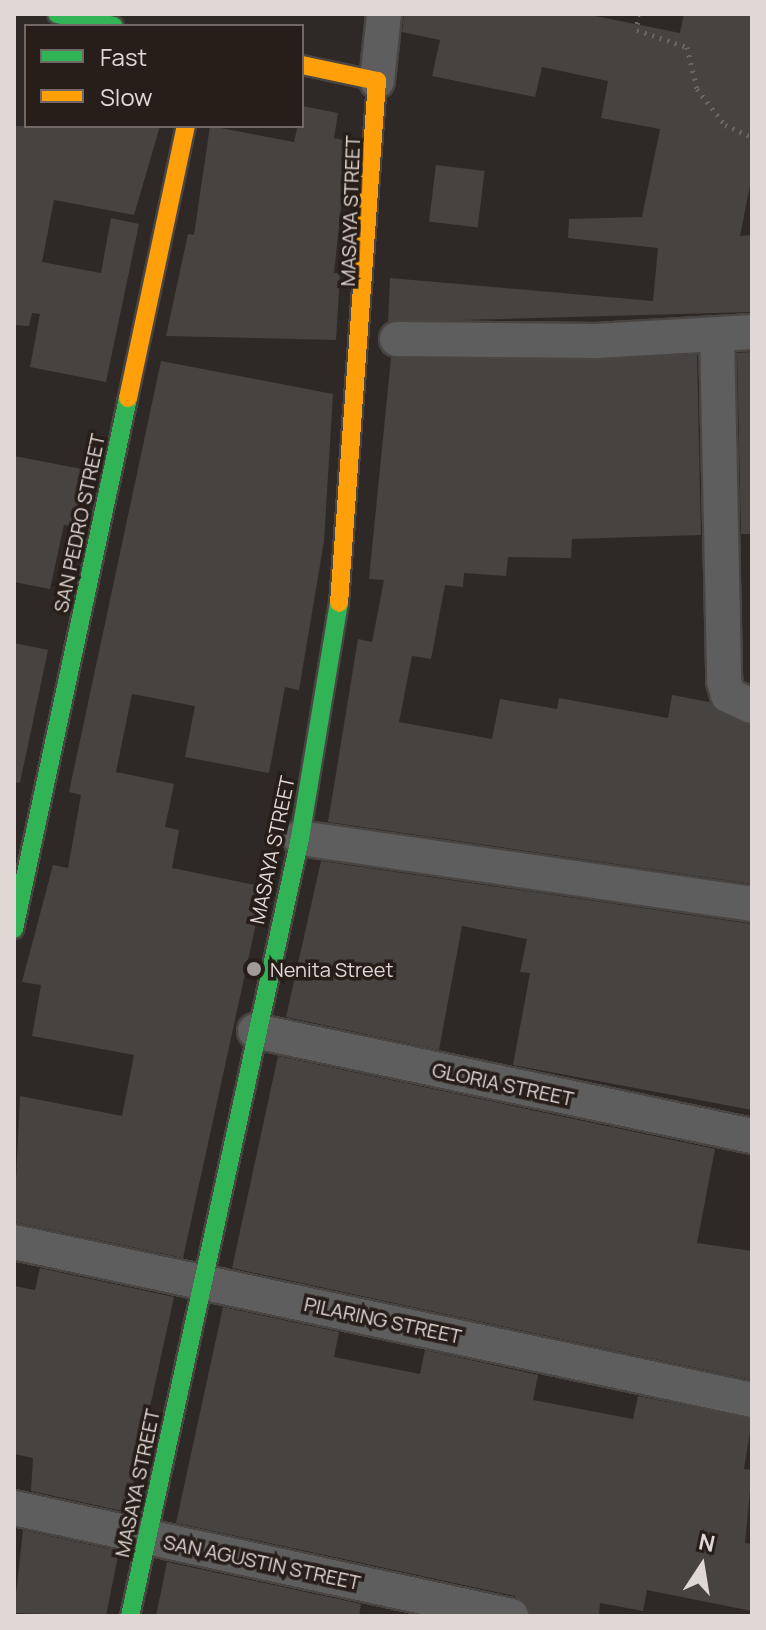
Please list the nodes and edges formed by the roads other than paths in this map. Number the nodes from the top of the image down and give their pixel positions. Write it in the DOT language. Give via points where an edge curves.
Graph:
graph roads {
  1 [pos="57,14"];
  2 [pos="384,14"];
  3 [pos="104,24"];
  4 [pos="304,65"];
  5 [pos="377,81"];
  6 [pos="186,128"];
  7 [pos="752,332"];
  8 [pos="717,335"];
  9 [pos="382,338"];
  10 [pos="738,498"];
  11 [pos="752,706"];
  12 [pos="300,838"];
  13 [pos="752,904"];
  14 [pos="14,929"];
  15 [pos="255,1031"];
  16 [pos="752,1136"];
  17 [pos="14,1242"];
  18 [pos="202,1281"];
  19 [pos="752,1400"];
  20 [pos="14,1508"];
  21 [pos="148,1537"];
  22 [pos="130,1616"];
  23 [pos="511,1616"];
  1 -- 3 [label="street"];
  2 -- 5 [label="street"];
  4 -- 5 [label="street"];
  5 -- 9 [label="street, MASAYA STREET"];
  6 -- 14 [label="street, SAN PEDRO STREET"];
  7 -- 8 [label="street"];
  8 -- 9 [label="street"];
  8 -- 10 [label="street"];
  9 -- 12 [label="street, MASAYA STREET"];
  10 -- 11 [label="street" via="724,681 728,695"];
  12 -- 13 [label="street"];
  12 -- 15 [label="street, MASAYA STREET"];
  15 -- 16 [label="street, GLORIA STREET"];
  15 -- 18 [label="street, MASAYA STREET"];
  17 -- 18 [label="street, PILARING STREET"];
  18 -- 19 [label="street, PILARING STREET"];
  18 -- 21 [label="street, MASAYA STREET"];
  20 -- 21 [label="street, SAN AGUSTIN STREET"];
  21 -- 22 [label="street, MASAYA STREET"];
  21 -- 23 [label="street, SAN AGUSTIN STREET"];
}
